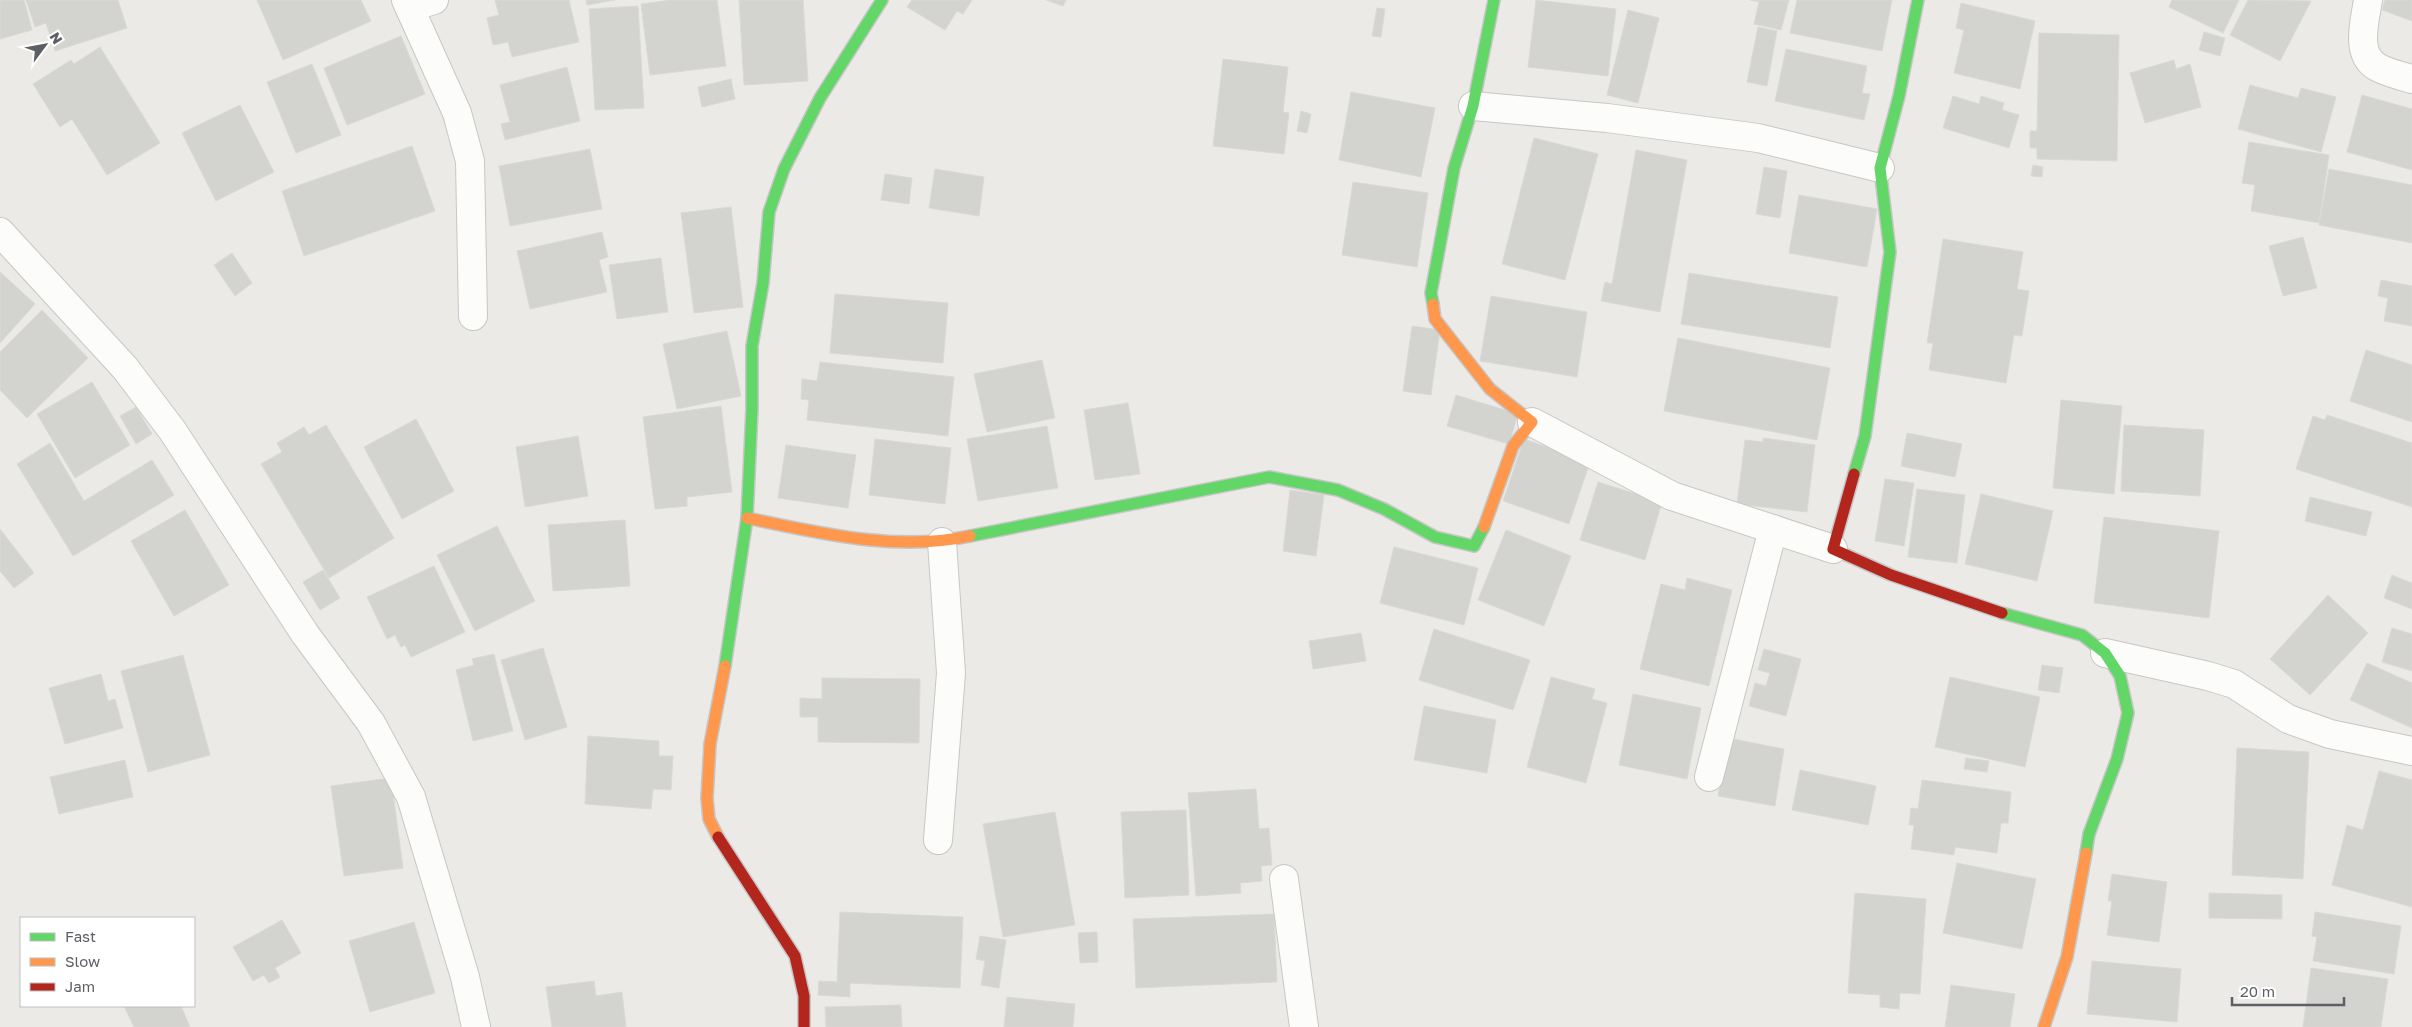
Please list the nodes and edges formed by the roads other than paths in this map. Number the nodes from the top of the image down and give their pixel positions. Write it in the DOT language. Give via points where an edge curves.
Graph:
graph roads {
  1 [pos="882,0"];
  2 [pos="1494,0"];
  3 [pos="1918,0"];
  4 [pos="2368,0"];
  5 [pos="417,2"];
  6 [pos="2412,79"];
  7 [pos="1473,106"];
  8 [pos="1880,168"];
  9 [pos="0,232"];
  10 [pos="473,316"];
  11 [pos="1532,422"];
  12 [pos="747,518"];
  13 [pos="1773,529"];
  14 [pos="942,542"];
  15 [pos="1832,549"];
  16 [pos="2105,653"];
  17 [pos="2412,751"];
  18 [pos="1709,777"];
  19 [pos="938,840"];
  20 [pos="1284,879"];
  21 [pos="476,1027"];
  22 [pos="804,1027"];
  23 [pos="1304,1027"];
  24 [pos="2044,1027"];
  1 -- 12 [label="street" via="820,98 784,169 769,212 763,283 752,346"];
  2 -- 7 [label="street"];
  3 -- 8 [label="street" via="1899,96"];
  4 -- 6 [label="street" via="2363,46 2368,59 2378,68"];
  5 -- 10 [label="street" via="457,113 470,161"];
  7 -- 8 [label="street" via="1608,118 1758,138"];
  7 -- 11 [label="street" via="1454,168 1430,293 1436,319 1490,389"];
  8 -- 15 [label="street" via="1890,252 1865,436"];
  9 -- 21 [label="street" via="125,368 172,430 306,634 371,723 411,797 465,977"];
  11 -- 13 [label="street" via="1672,496"];
  11 -- 14 [label="street" via="1512,446 1482,533 1474,546 1434,537 1384,509 1338,490 1269,477"];
  12 -- 14 [label="street" via="842,538"];
  12 -- 22 [label="street" via="732,627 710,744 709,819 795,956 804,996"];
  13 -- 15 [label="street"];
  13 -- 18 [label="street"];
  14 -- 19 [label="street" via="951,673"];
  15 -- 16 [label="street" via="1891,575 2021,619 2082,635"];
  16 -- 17 [label="street" via="2225,681 2288,719 2330,734"];
  16 -- 24 [label="street" via="2120,676 2128,713 2116,759 2089,834 2067,957"];
  20 -- 23 [label="street"];
}
